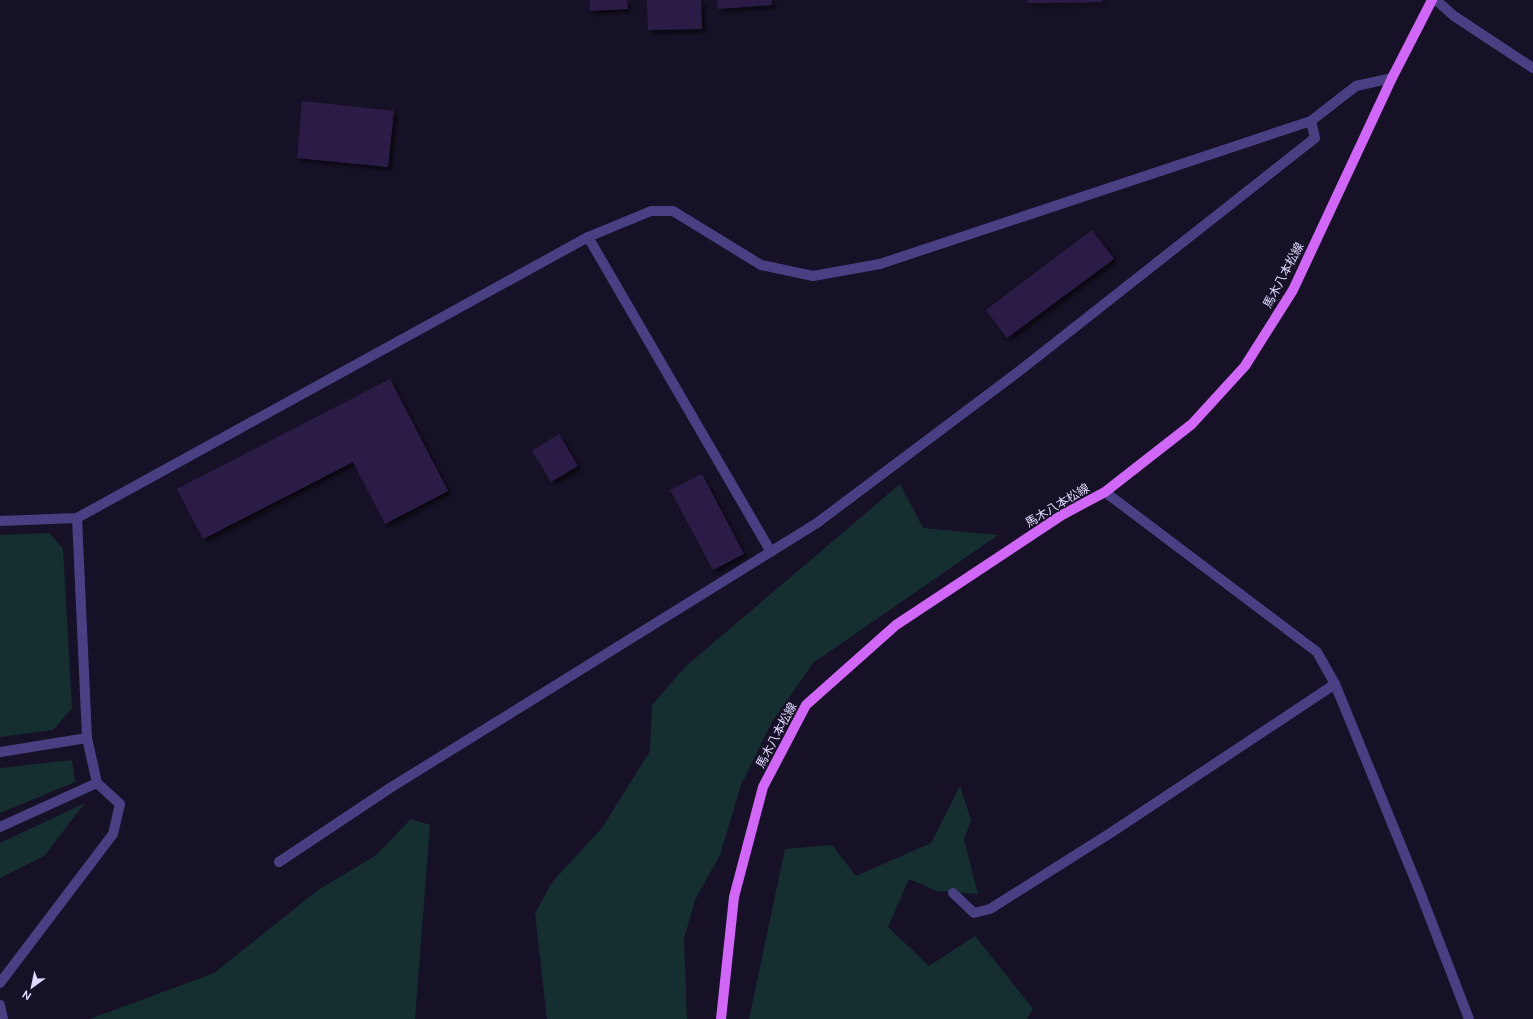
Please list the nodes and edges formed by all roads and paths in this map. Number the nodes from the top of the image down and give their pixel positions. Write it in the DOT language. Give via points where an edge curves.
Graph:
graph roads {
  1 [pos="1432,0"];
  2 [pos="1436,0"];
  3 [pos="1533,68"];
  4 [pos="1392,78"];
  5 [pos="1311,121"];
  6 [pos="588,237"];
  7 [pos="1104,492"];
  8 [pos="77,518"];
  9 [pos="0,521"];
  10 [pos="771,552"];
  11 [pos="1335,684"];
  12 [pos="87,738"];
  13 [pos="0,752"];
  14 [pos="97,783"];
  15 [pos="0,827"];
  16 [pos="279,862"];
  17 [pos="953,893"];
  18 [pos="0,983"];
  19 [pos="0,1005"];
  20 [pos="4,1019"];
  21 [pos="721,1019"];
  22 [pos="1469,1019"];
  1 -- 4 [label="main road, 馬木八本松線"];
  2 -- 3 [label="street" via="1454,16"];
  4 -- 5 [label="street" via="1356,86"];
  4 -- 7 [label="main road, 馬木八本松線" via="1293,290 1245,366 1192,424"];
  5 -- 6 [label="street" via="880,264 813,276 762,265 672,211 651,211"];
  5 -- 10 [label="street" via="1315,138 1011,377 817,523"];
  6 -- 8 [label="street"];
  6 -- 10 [label="street"];
  7 -- 11 [label="street" via="1317,652"];
  7 -- 21 [label="main road, 馬木八本松線" via="1062,515 896,625 806,705 763,788 734,897"];
  8 -- 9 [label="street"];
  8 -- 12 [label="street"];
  10 -- 16 [label="street" via="397,784"];
  11 -- 17 [label="street" via="1112,832 990,909 974,913"];
  11 -- 22 [label="street"];
  12 -- 13 [label="street"];
  12 -- 14 [label="street"];
  14 -- 15 [label="street"];
  14 -- 18 [label="street" via="120,804 113,834"];
  19 -- 20 [label="street"];
}
